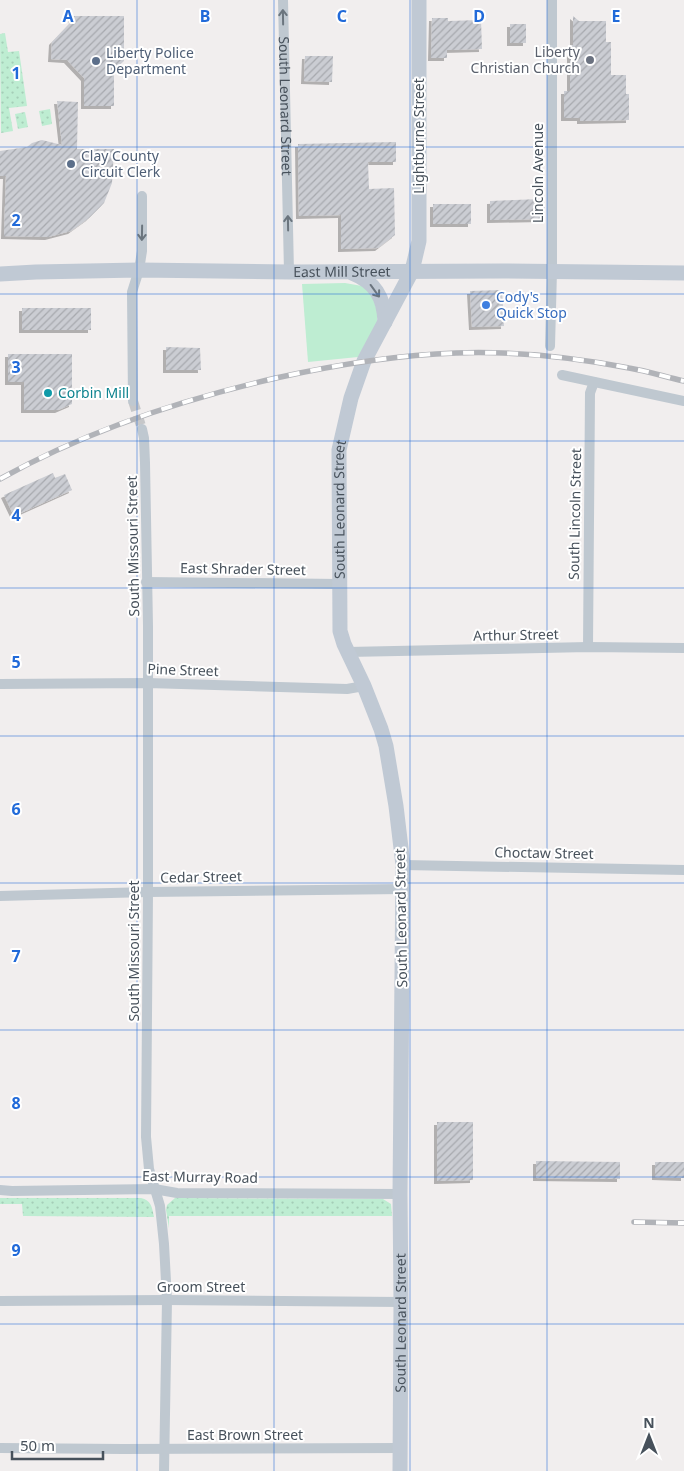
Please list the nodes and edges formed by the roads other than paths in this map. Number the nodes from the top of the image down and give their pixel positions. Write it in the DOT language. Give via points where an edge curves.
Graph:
graph roads {
  1 [pos="283,0"];
  2 [pos="419,0"];
  3 [pos="552,0"];
  4 [pos="142,196"];
  5 [pos="139,270"];
  6 [pos="412,271"];
  7 [pos="552,271"];
  8 [pos="289,272"];
  9 [pos="348,272"];
  10 [pos="684,273"];
  11 [pos="0,274"];
  12 [pos="385,322"];
  13 [pos="550,346"];
  14 [pos="562,375"];
  15 [pos="594,382"];
  16 [pos="684,401"];
  17 [pos="133,402"];
  18 [pos="142,429"];
  19 [pos="146,582"];
  20 [pos="340,584"];
  21 [pos="588,647"];
  22 [pos="684,648"];
  23 [pos="348,652"];
  24 [pos="148,683"];
  25 [pos="0,684"];
  26 [pos="364,686"];
  27 [pos="402,865"];
  28 [pos="684,870"];
  29 [pos="403,889"];
  30 [pos="148,892"];
  31 [pos="0,896"];
  32 [pos="154,1189"];
  33 [pos="0,1190"];
  34 [pos="400,1194"];
  35 [pos="0,1300"];
  36 [pos="167,1300"];
  37 [pos="401,1302"];
  38 [pos="0,1448"];
  39 [pos="400,1448"];
  40 [pos="164,1449"];
  41 [pos="164,1471"];
  42 [pos="400,1471"];
  8 -- 1 [label="street, South Leonard Street, one-way"];
  2 -- 6 [label="main road, Lightburne Street" via="419,240"];
  3 -- 7 [label="street, Lincoln Avenue"];
  4 -- 5 [label="street, one-way"];
  5 -- 8 [label="main road, East Mill Street"];
  5 -- 11 [label="main road, East Mill Street"];
  5 -- 17 [label="street" via="132,292"];
  6 -- 7 [label="main road, East Mill Street"];
  6 -- 9 [label="main road, East Mill Street"];
  6 -- 12 [label="main road, South Leonard Street"];
  7 -- 10 [label="main road, East Mill Street"];
  7 -- 13 [label="street, Lincoln Avenue"];
  8 -- 9 [label="main road, East Mill Street"];
  9 -- 12 [label="main road, one-way" via="364,278 376,290 384,305"];
  12 -- 20 [label="main road, South Leonard Street" via="364,361 351,398 339,450"];
  14 -- 15 [label="street"];
  15 -- 16 [label="street"];
  15 -- 21 [label="street, South Lincoln Street" via="590,393"];
  18 -- 19 [label="street, South Missouri Street"];
  19 -- 20 [label="street, East Shrader Street"];
  19 -- 24 [label="street, South Missouri Street"];
  20 -- 23 [label="main road, South Leonard Street" via="340,631"];
  21 -- 22 [label="street, Arthur Street"];
  21 -- 23 [label="street, Arthur Street"];
  23 -- 26 [label="main road, South Leonard Street"];
  24 -- 25 [label="street, Pine Street"];
  24 -- 26 [label="street, Pine Street" via="347,689"];
  24 -- 30 [label="street, South Missouri Street"];
  26 -- 27 [label="main road, South Leonard Street" via="386,746"];
  27 -- 28 [label="street, Choctaw Street"];
  27 -- 29 [label="main road, South Leonard Street"];
  29 -- 30 [label="street, Cedar Street"];
  29 -- 34 [label="main road, South Leonard Street"];
  30 -- 31 [label="street, Cedar Street"];
  30 -- 32 [label="street, South Missouri Street" via="146,1137"];
  32 -- 33 [label="street, East Murray Road"];
  32 -- 34 [label="street, East Murray Road" via="177,1193"];
  32 -- 36 [label="street, South Missouri Street" via="160,1206"];
  34 -- 37 [label="main road, South Leonard Street"];
  35 -- 36 [label="street, Groom Street"];
  36 -- 37 [label="street, Groom Street"];
  36 -- 40 [label="street, South Missouri Street"];
  37 -- 39 [label="main road, South Leonard Street"];
  38 -- 40 [label="street, East Brown Street"];
  39 -- 40 [label="street, East Brown Street"];
  39 -- 42 [label="main road, South Leonard Street"];
  40 -- 41 [label="street, South Missouri Street"];
}
